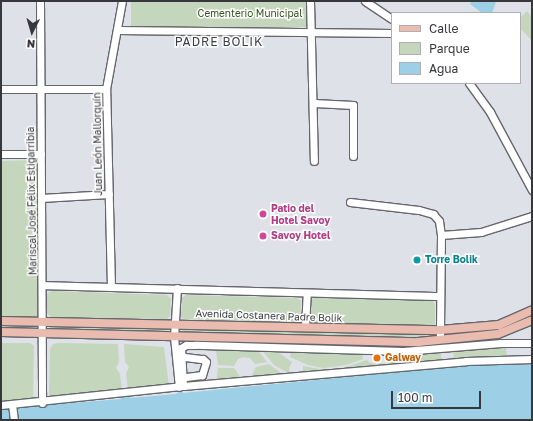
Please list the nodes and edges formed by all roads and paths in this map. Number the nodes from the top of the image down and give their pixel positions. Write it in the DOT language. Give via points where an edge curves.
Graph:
graph roads {
  1 [pos="40,1"];
  2 [pos="122,1"];
  3 [pos="310,1"];
  4 [pos="365,1"];
  5 [pos="391,18"];
  6 [pos="117,30"];
  7 [pos="311,31"];
  8 [pos="391,33"];
  9 [pos="470,84"];
  10 [pos="41,88"];
  11 [pos="1,89"];
  12 [pos="106,89"];
  13 [pos="314,103"];
  14 [pos="1,154"];
  15 [pos="41,154"];
  16 [pos="353,156"];
  17 [pos="314,161"];
  18 [pos="532,190"];
  19 [pos="109,194"];
  20 [pos="41,198"];
  21 [pos="350,202"];
  22 [pos="532,216"];
  23 [pos="441,235"];
  24 [pos="42,285"];
  25 [pos="111,287"];
  26 [pos="177,288"];
  27 [pos="307,294"];
  28 [pos="440,296"];
  29 [pos="532,310"];
  30 [pos="532,320"];
  31 [pos="1,321"];
  32 [pos="43,322"];
  33 [pos="175,323"];
  34 [pos="305,327"];
  35 [pos="440,330"];
  36 [pos="1,332"];
  37 [pos="43,334"];
  38 [pos="174,337"];
  39 [pos="440,340"];
  40 [pos="532,343"];
  41 [pos="179,356"];
  42 [pos="532,359"];
  43 [pos="180,378"];
  44 [pos="180,388"];
  45 [pos="42,402"];
  46 [pos="12,404"];
  47 [pos="1,405"];
  48 [pos="14,420"];
  1 -- 10 [label="street, Mariscal José Félix Estigarribia"];
  2 -- 6 [label="street, Juan León Mallorquín"];
  3 -- 7 [label="street"];
  4 -- 5 [label="street"];
  6 -- 7 [label="street"];
  6 -- 12 [label="street, Juan León Mallorquín"];
  7 -- 8 [label="street"];
  7 -- 13 [label="street"];
  9 -- 18 [label="street" via="490,112"];
  10 -- 11 [label="street"];
  10 -- 12 [label="street"];
  10 -- 15 [label="street, Mariscal José Félix Estigarribia"];
  12 -- 19 [label="street, Juan León Mallorquín"];
  13 -- 16 [label="street" via="353,105"];
  13 -- 17 [label="street"];
  14 -- 15 [label="street"];
  15 -- 20 [label="street, Mariscal José Félix Estigarribia"];
  19 -- 20 [label="street"];
  19 -- 25 [label="street, Juan León Mallorquín"];
  20 -- 24 [label="street, Mariscal José Félix Estigarribia"];
  21 -- 23 [label="street" via="433,214 439,221"];
  22 -- 23 [label="street" via="480,232"];
  23 -- 28 [label="street"];
  24 -- 25 [label="street"];
  24 -- 32 [label="street, Mariscal José Félix Estigarribia"];
  25 -- 26 [label="street"];
  26 -- 27 [label="street"];
  26 -- 33 [label="street"];
  27 -- 28 [label="street"];
  27 -- 34 [label="street"];
  28 -- 35 [label="street"];
  29 -- 35 [label="main road, Avenida Costanera Padre Bolik" via="499,325"];
  30 -- 39 [label="main road" via="498,334"];
  31 -- 32 [label="main road, Avenida Costanera Padre Bolik"];
  32 -- 33 [label="main road, Avenida Costanera Padre Bolik"];
  32 -- 37 [label="street, Mariscal José Félix Estigarribia"];
  33 -- 34 [label="main road, Avenida Costanera Padre Bolik"];
  33 -- 38 [label="street"];
  34 -- 35 [label="main road, Avenida Costanera Padre Bolik"];
  35 -- 39 [label="street"];
  36 -- 37 [label="main road"];
  37 -- 38 [label="main road"];
  37 -- 45 [label="street, Mariscal José Félix Estigarribia"];
  38 -- 39 [label="main road" via="367,342"];
  38 -- 41 [label="street"];
  40 -- 41 [label="street" via="403,350 188,345 181,348"];
  41 -- 43 [label="street"];
  41 -- 43 [label="street" via="203,359 206,362 202,375"];
  42 -- 44 [label="street" via="466,361"];
  43 -- 44 [label="street"];
  44 -- 45 [label="street"];
  45 -- 46 [label="street"];
  46 -- 47 [label="street"];
  46 -- 48 [label="street"];
}
